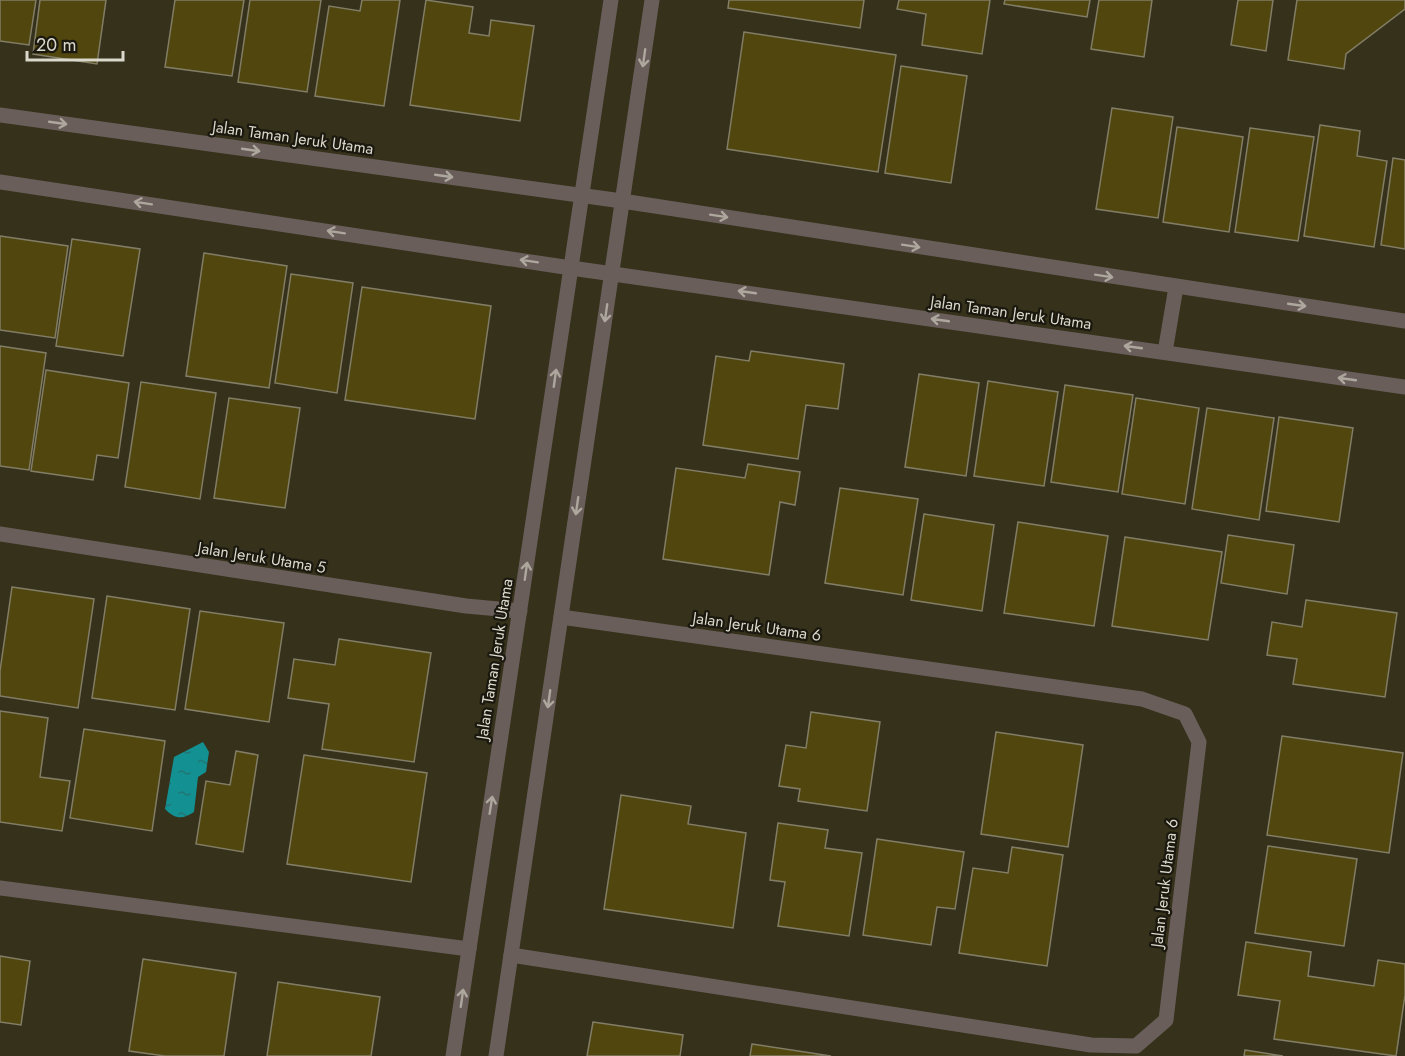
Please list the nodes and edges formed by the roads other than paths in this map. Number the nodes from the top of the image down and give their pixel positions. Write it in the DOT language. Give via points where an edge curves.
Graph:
graph roads {
  1 [pos="611,0"];
  2 [pos="652,0"];
  3 [pos="0,115"];
  4 [pos="0,182"];
  5 [pos="582,196"];
  6 [pos="622,201"];
  7 [pos="571,268"];
  8 [pos="612,272"];
  9 [pos="1176,287"];
  10 [pos="1405,321"];
  11 [pos="1165,352"];
  12 [pos="1405,387"];
  13 [pos="0,534"];
  14 [pos="520,611"];
  15 [pos="561,617"];
  16 [pos="0,888"];
  17 [pos="469,949"];
  18 [pos="511,955"];
  19 [pos="453,1056"];
  20 [pos="496,1056"];
  1 -- 5 [label="street, Jalan Taman Jeruk Utama"];
  2 -- 6 [label="street, one-way"];
  3 -- 5 [label="street, Jalan Taman Jeruk Utama, one-way"];
  7 -- 4 [label="street, Jalan Taman Jeruk Utama, one-way"];
  5 -- 6 [label="street, Jalan Taman Jeruk Utama"];
  5 -- 7 [label="street, Jalan Taman Jeruk Utama"];
  6 -- 8 [label="street"];
  6 -- 9 [label="street, Jalan Taman Jeruk Utama, one-way"];
  7 -- 8 [label="street, Jalan Taman Jeruk Utama"];
  14 -- 7 [label="street, Jalan Taman Jeruk Utama, one-way"];
  11 -- 8 [label="street, Jalan Taman Jeruk Utama, one-way"];
  8 -- 15 [label="street, one-way"];
  9 -- 10 [label="street, Jalan Taman Jeruk Utama, one-way"];
  9 -- 11 [label="street"];
  12 -- 11 [label="street, Jalan Taman Jeruk Utama, one-way"];
  13 -- 14 [label="street, Jalan Jeruk Utama 5"];
  17 -- 14 [label="street, Jalan Taman Jeruk Utama, one-way"];
  15 -- 18 [label="street, one-way"];
  15 -- 18 [label="street, Jalan Jeruk Utama 6" via="1142,699 1185,714 1199,742 1166,1020 1136,1046 1091,1045"];
  16 -- 17 [label="street"];
  19 -- 17 [label="street, Jalan Taman Jeruk Utama, one-way"];
  18 -- 20 [label="street"];
}
